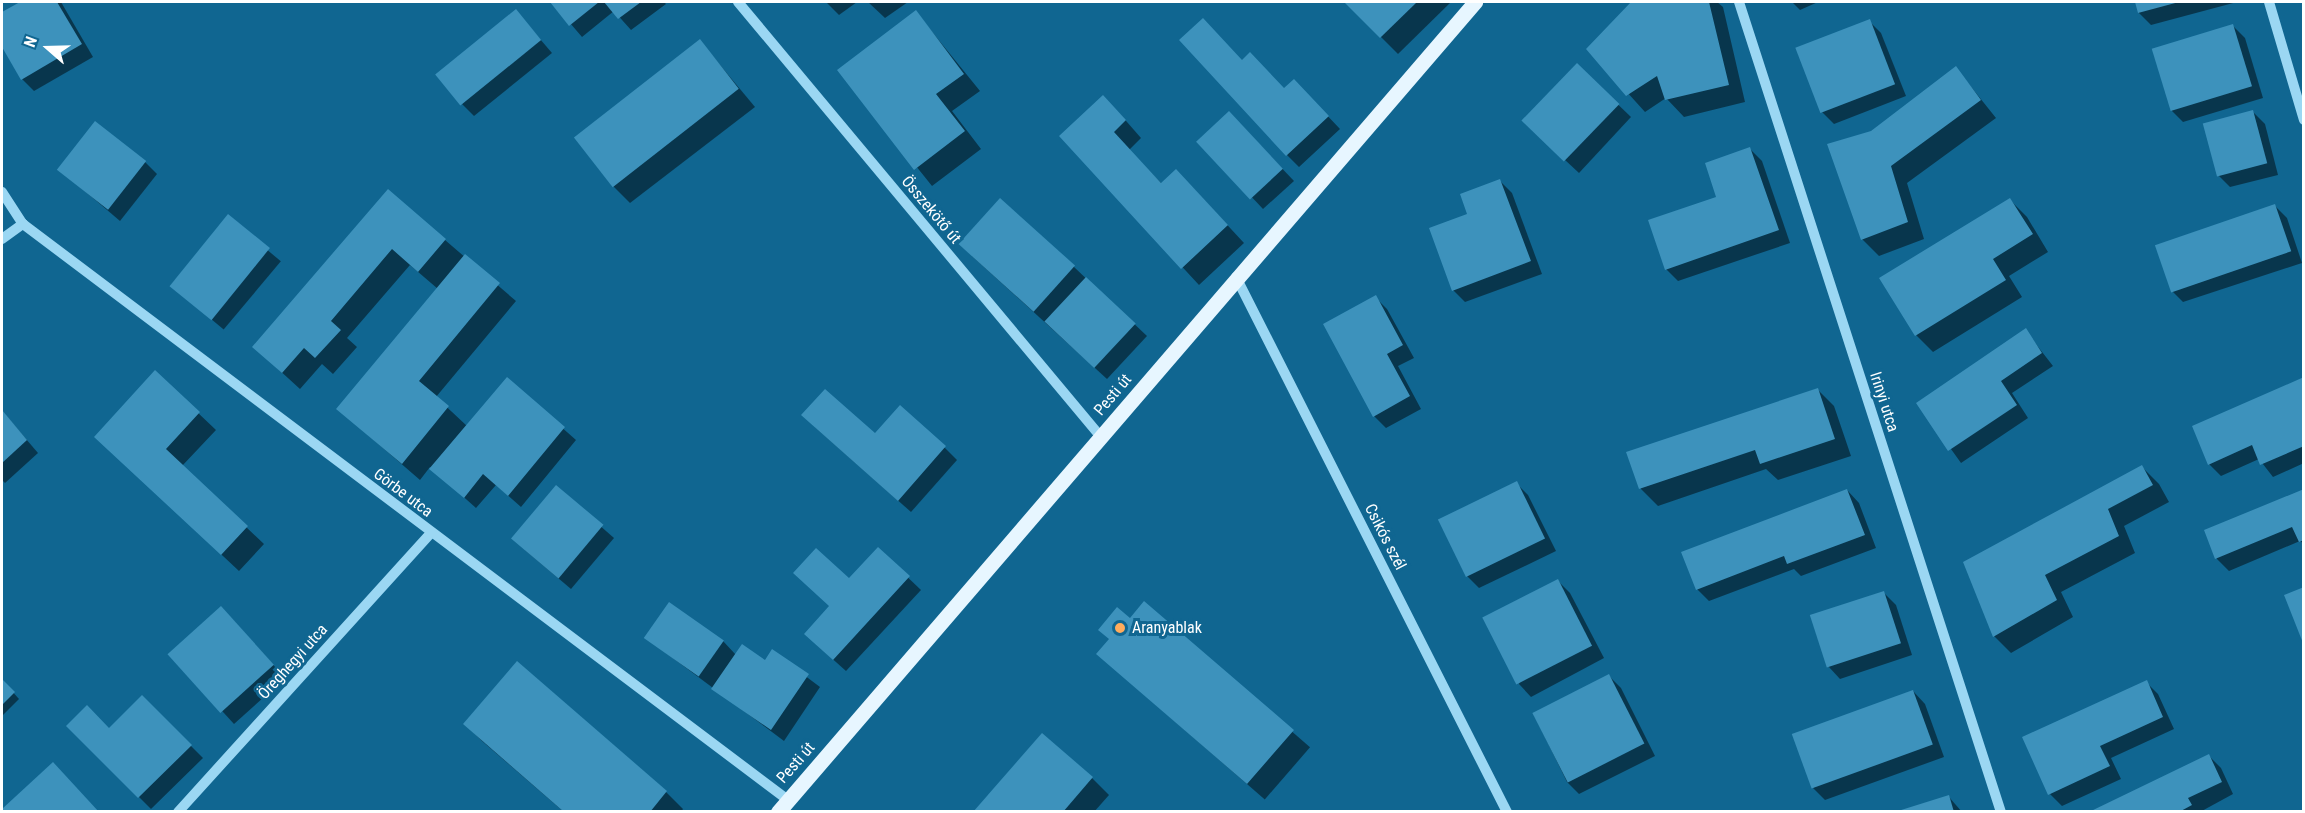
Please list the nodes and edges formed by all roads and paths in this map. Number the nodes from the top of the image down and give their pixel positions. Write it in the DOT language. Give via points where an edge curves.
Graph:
graph roads {
  1 [pos="738,2"];
  2 [pos="1475,2"];
  3 [pos="1739,2"];
  4 [pos="2269,2"];
  5 [pos="2304,120"];
  6 [pos="2,192"];
  7 [pos="23,224"];
  8 [pos="2,239"];
  9 [pos="1236,278"];
  10 [pos="1101,437"];
  11 [pos="431,533"];
  12 [pos="783,806"];
  13 [pos="178,812"];
  14 [pos="1507,812"];
  15 [pos="2001,812"];
  1 -- 10 [label="street, Összekötő út"];
  2 -- 9 [label="main road, Pesti út"];
  3 -- 15 [label="street, Irinyi utca"];
  4 -- 5 [label="street"];
  6 -- 7 [label="street, Görbe utca"];
  7 -- 8 [label="street"];
  7 -- 11 [label="street, Görbe utca"];
  9 -- 10 [label="main road, Pesti út"];
  9 -- 14 [label="street, Csikós szél"];
  10 -- 12 [label="main road, Pesti út"];
  11 -- 12 [label="street, Görbe utca"];
  11 -- 13 [label="street, Öreghegyi utca"];
}
